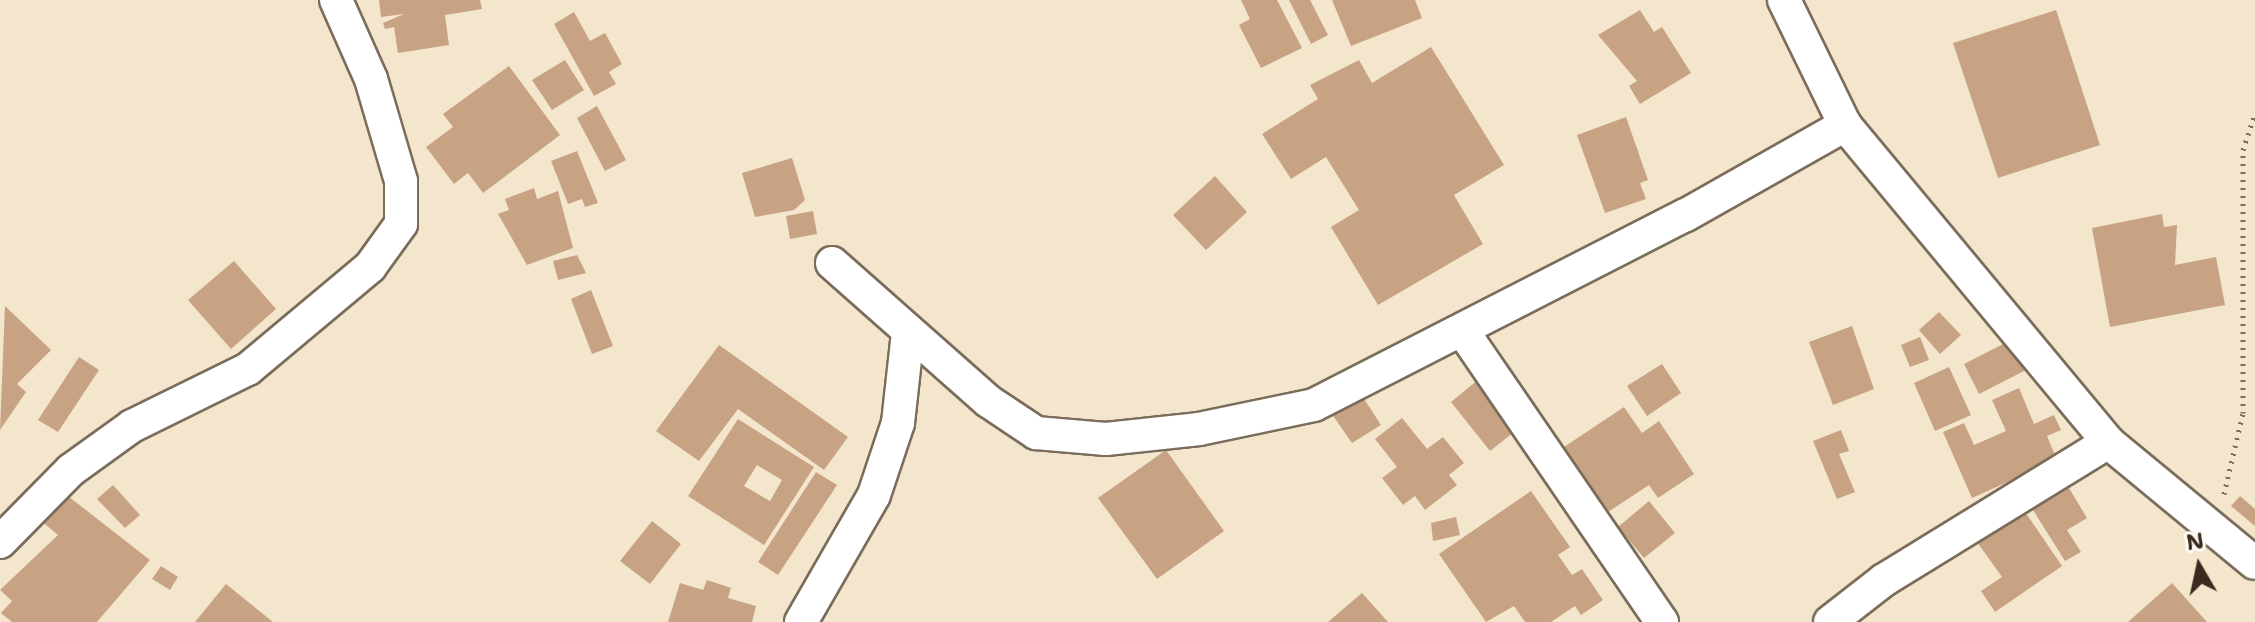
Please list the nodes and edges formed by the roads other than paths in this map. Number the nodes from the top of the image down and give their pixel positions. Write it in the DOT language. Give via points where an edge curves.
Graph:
graph roads {
  1 [pos="336,0"];
  2 [pos="1784,0"];
  3 [pos="1845,125"];
  4 [pos="832,263"];
  5 [pos="1462,330"];
  6 [pos="908,333"];
  7 [pos="2108,442"];
  8 [pos="0,542"];
  9 [pos="2255,563"];
  10 [pos="801,622"];
  11 [pos="1662,622"];
  12 [pos="1830,622"];
  1 -- 8 [label="street" via="371,79 401,181 401,224 370,267 248,369 132,426 71,470"];
  2 -- 3 [label="street"];
  3 -- 5 [label="street"];
  3 -- 7 [label="street"];
  4 -- 6 [label="street"];
  5 -- 6 [label="street" via="1314,405 1106,439 1036,433"];
  5 -- 11 [label="street"];
  6 -- 10 [label="street" via="898,423 874,495"];
  7 -- 9 [label="street"];
  7 -- 12 [label="street" via="1884,580"];
}
